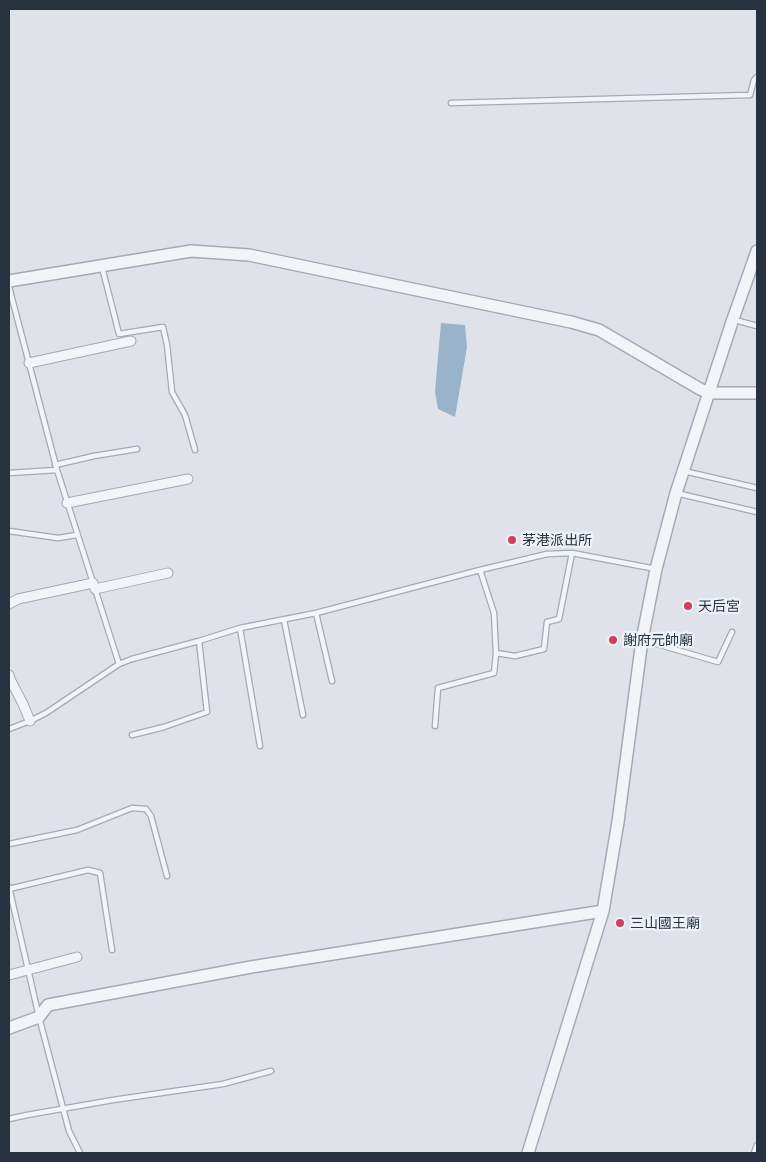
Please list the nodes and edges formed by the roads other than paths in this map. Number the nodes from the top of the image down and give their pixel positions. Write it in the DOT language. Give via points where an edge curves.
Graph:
graph roads {
  1 [pos="757,77"];
  2 [pos="451,103"];
  3 [pos="757,253"];
  4 [pos="101,265"];
  5 [pos="9,281"];
  6 [pos="9,287"];
  7 [pos="733,319"];
  8 [pos="757,326"];
  9 [pos="131,341"];
  10 [pos="29,363"];
  11 [pos="709,393"];
  12 [pos="757,393"];
  13 [pos="137,449"];
  14 [pos="195,450"];
  15 [pos="56,467"];
  16 [pos="684,471"];
  17 [pos="9,473"];
  18 [pos="188,479"];
  19 [pos="757,488"];
  20 [pos="676,493"];
  21 [pos="67,503"];
  22 [pos="757,512"];
  23 [pos="9,531"];
  24 [pos="77,535"];
  25 [pos="572,553"];
  26 [pos="656,569"];
  27 [pos="480,570"];
  28 [pos="168,573"];
  29 [pos="94,586"];
  30 [pos="9,604"];
  31 [pos="316,613"];
  32 [pos="284,620"];
  33 [pos="240,628"];
  34 [pos="732,632"];
  35 [pos="642,640"];
  36 [pos="199,641"];
  37 [pos="496,653"];
  38 [pos="119,664"];
  39 [pos="9,675"];
  40 [pos="332,681"];
  41 [pos="303,715"];
  42 [pos="30,721"];
  43 [pos="435,726"];
  44 [pos="9,729"];
  45 [pos="132,735"];
  46 [pos="260,746"];
  47 [pos="9,844"];
  48 [pos="167,876"];
  49 [pos="9,888"];
  50 [pos="603,911"];
  51 [pos="112,950"];
  52 [pos="77,957"];
  53 [pos="29,970"];
  54 [pos="9,975"];
  55 [pos="39,1017"];
  56 [pos="9,1028"];
  57 [pos="271,1072"];
  58 [pos="63,1109"];
  59 [pos="9,1119"];
  60 [pos="757,1145"];
  61 [pos="80,1153"];
  62 [pos="528,1153"];
  63 [pos="754,1153"];
  1 -- 2 [label="lane" via="750,95"];
  3 -- 7 [label="street"];
  4 -- 5 [label="street"];
  4 -- 11 [label="street" via="191,251 249,254 599,330"];
  4 -- 14 [label="lane" via="119,334 163,327 172,392 185,415"];
  6 -- 10 [label="lane"];
  7 -- 8 [label="lane"];
  7 -- 11 [label="street"];
  9 -- 10 [label="street"];
  10 -- 15 [label="lane"];
  11 -- 12 [label="street"];
  11 -- 16 [label="street"];
  13 -- 15 [label="lane"];
  15 -- 17 [label="lane"];
  15 -- 21 [label="lane"];
  16 -- 19 [label="lane"];
  16 -- 20 [label="street"];
  18 -- 21 [label="street"];
  20 -- 22 [label="lane"];
  20 -- 26 [label="street"];
  21 -- 24 [label="lane"];
  23 -- 24 [label="lane" via="58,538"];
  24 -- 29 [label="lane"];
  25 -- 26 [label="lane"];
  25 -- 27 [label="lane" via="547,554"];
  25 -- 37 [label="lane" via="559,619 547,622 544,649 514,656"];
  26 -- 35 [label="street"];
  27 -- 31 [label="lane"];
  27 -- 37 [label="lane" via="494,613"];
  28 -- 29 [label="street"];
  29 -- 30 [label="street" via="18,599"];
  29 -- 38 [label="lane"];
  31 -- 32 [label="lane"];
  31 -- 40 [label="lane"];
  32 -- 33 [label="lane"];
  32 -- 41 [label="lane"];
  33 -- 36 [label="lane"];
  33 -- 46 [label="lane"];
  34 -- 35 [label="lane" via="718,662"];
  35 -- 50 [label="street"];
  36 -- 38 [label="lane"];
  36 -- 45 [label="lane" via="207,712"];
  37 -- 43 [label="lane" via="494,673 438,688"];
  38 -- 42 [label="lane"];
  39 -- 42 [label="street"];
  42 -- 44 [label="lane"];
  47 -- 48 [label="lane" via="77,830 132,808 146,809 151,816"];
  49 -- 51 [label="lane" via="88,870 100,873"];
  49 -- 53 [label="lane"];
  50 -- 55 [label="street" via="251,967 58,1003 48,1005"];
  50 -- 62 [label="street"];
  52 -- 53 [label="street"];
  53 -- 54 [label="street"];
  53 -- 55 [label="lane"];
  55 -- 56 [label="street"];
  55 -- 58 [label="lane"];
  57 -- 58 [label="lane" via="223,1084"];
  58 -- 59 [label="lane"];
  58 -- 61 [label="lane" via="68,1131"];
  60 -- 63 [label="lane"];
}
